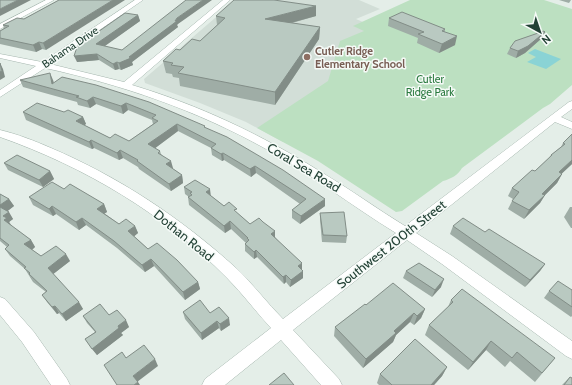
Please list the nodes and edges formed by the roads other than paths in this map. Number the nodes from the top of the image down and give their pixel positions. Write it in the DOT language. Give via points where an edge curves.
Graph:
graph roads {
  1 [pos="51,0"];
  2 [pos="140,0"];
  3 [pos="227,0"];
  4 [pos="0,27"];
  5 [pos="0,56"];
  6 [pos="44,65"];
  7 [pos="126,85"];
  8 [pos="0,94"];
  9 [pos="572,104"];
  10 [pos="554,118"];
  11 [pos="572,126"];
  12 [pos="0,133"];
  13 [pos="406,233"];
  14 [pos="0,304"];
  15 [pos="282,330"];
  16 [pos="572,350"];
  17 [pos="61,385"];
  18 [pos="211,385"];
  19 [pos="333,385"];
  1 -- 4 [label="street"];
  2 -- 6 [label="street, Bahama Drive"];
  3 -- 7 [label="street"];
  5 -- 6 [label="street, Coral Sea Road"];
  6 -- 7 [label="street, Coral Sea Road"];
  6 -- 8 [label="street, Bahama Drive"];
  7 -- 13 [label="street, Coral Sea Road" via="197,111 261,141 324,178"];
  9 -- 10 [label="street, Southwest 200th Street"];
  10 -- 11 [label="street"];
  10 -- 13 [label="street, Southwest 200th Street"];
  12 -- 15 [label="street, Dothan Road" via="72,161 123,188 181,230 231,273"];
  13 -- 15 [label="street, Southwest 200th Street"];
  13 -- 16 [label="street, Coral Sea Road"];
  14 -- 17 [label="street"];
  15 -- 18 [label="street, Southwest 200th Street"];
  15 -- 19 [label="street, Dothan Road"];
}
